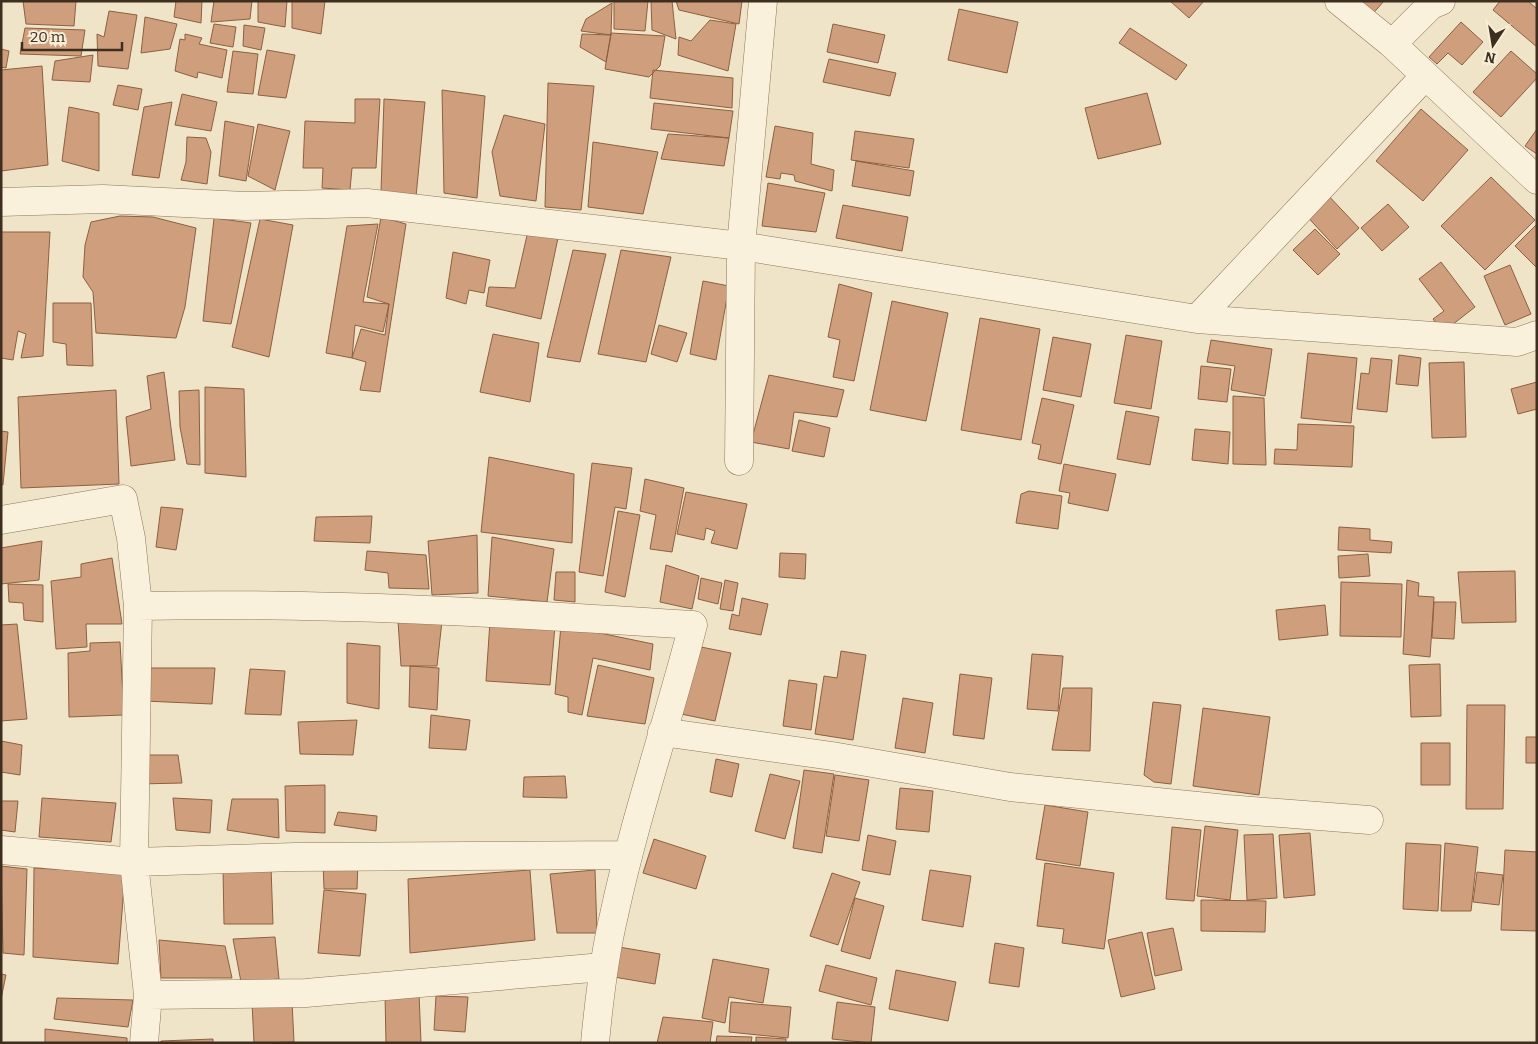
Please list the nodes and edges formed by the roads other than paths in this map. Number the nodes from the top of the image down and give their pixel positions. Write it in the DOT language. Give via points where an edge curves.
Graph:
graph roads {
  1 [pos="763,1"];
  2 [pos="1339,1"];
  3 [pos="1441,1"];
  4 [pos="1392,44"];
  5 [pos="1426,76"];
  6 [pos="1537,180"];
  7 [pos="1,202"];
  8 [pos="741,246"];
  9 [pos="1197,319"];
  10 [pos="1537,334"];
  11 [pos="739,461"];
  12 [pos="1,520"];
  13 [pos="138,606"];
  14 [pos="662,732"];
  15 [pos="1370,820"];
  16 [pos="1,850"];
  17 [pos="628,855"];
  18 [pos="134,862"];
  19 [pos="603,967"];
  20 [pos="148,995"];
  21 [pos="144,1043"];
  22 [pos="594,1043"];
  1 -- 8 [label="street"];
  2 -- 4 [label="street"];
  3 -- 4 [label="street" via="1431,5"];
  4 -- 5 [label="street"];
  5 -- 6 [label="street"];
  5 -- 9 [label="street"];
  7 -- 8 [label="street" via="104,199 245,206 367,204"];
  8 -- 9 [label="street"];
  8 -- 11 [label="street"];
  9 -- 10 [label="street" via="1517,342"];
  12 -- 13 [label="street" via="123,499 131,538"];
  13 -- 14 [label="street" via="353,607 692,625"];
  13 -- 18 [label="street"];
  14 -- 15 [label="street" via="856,760 1010,787"];
  14 -- 17 [label="street"];
  16 -- 18 [label="street"];
  17 -- 18 [label="street" via="295,857"];
  17 -- 19 [label="street"];
  18 -- 20 [label="street"];
  19 -- 20 [label="street" via="306,993"];
  19 -- 22 [label="street"];
  20 -- 21 [label="street"];
}
